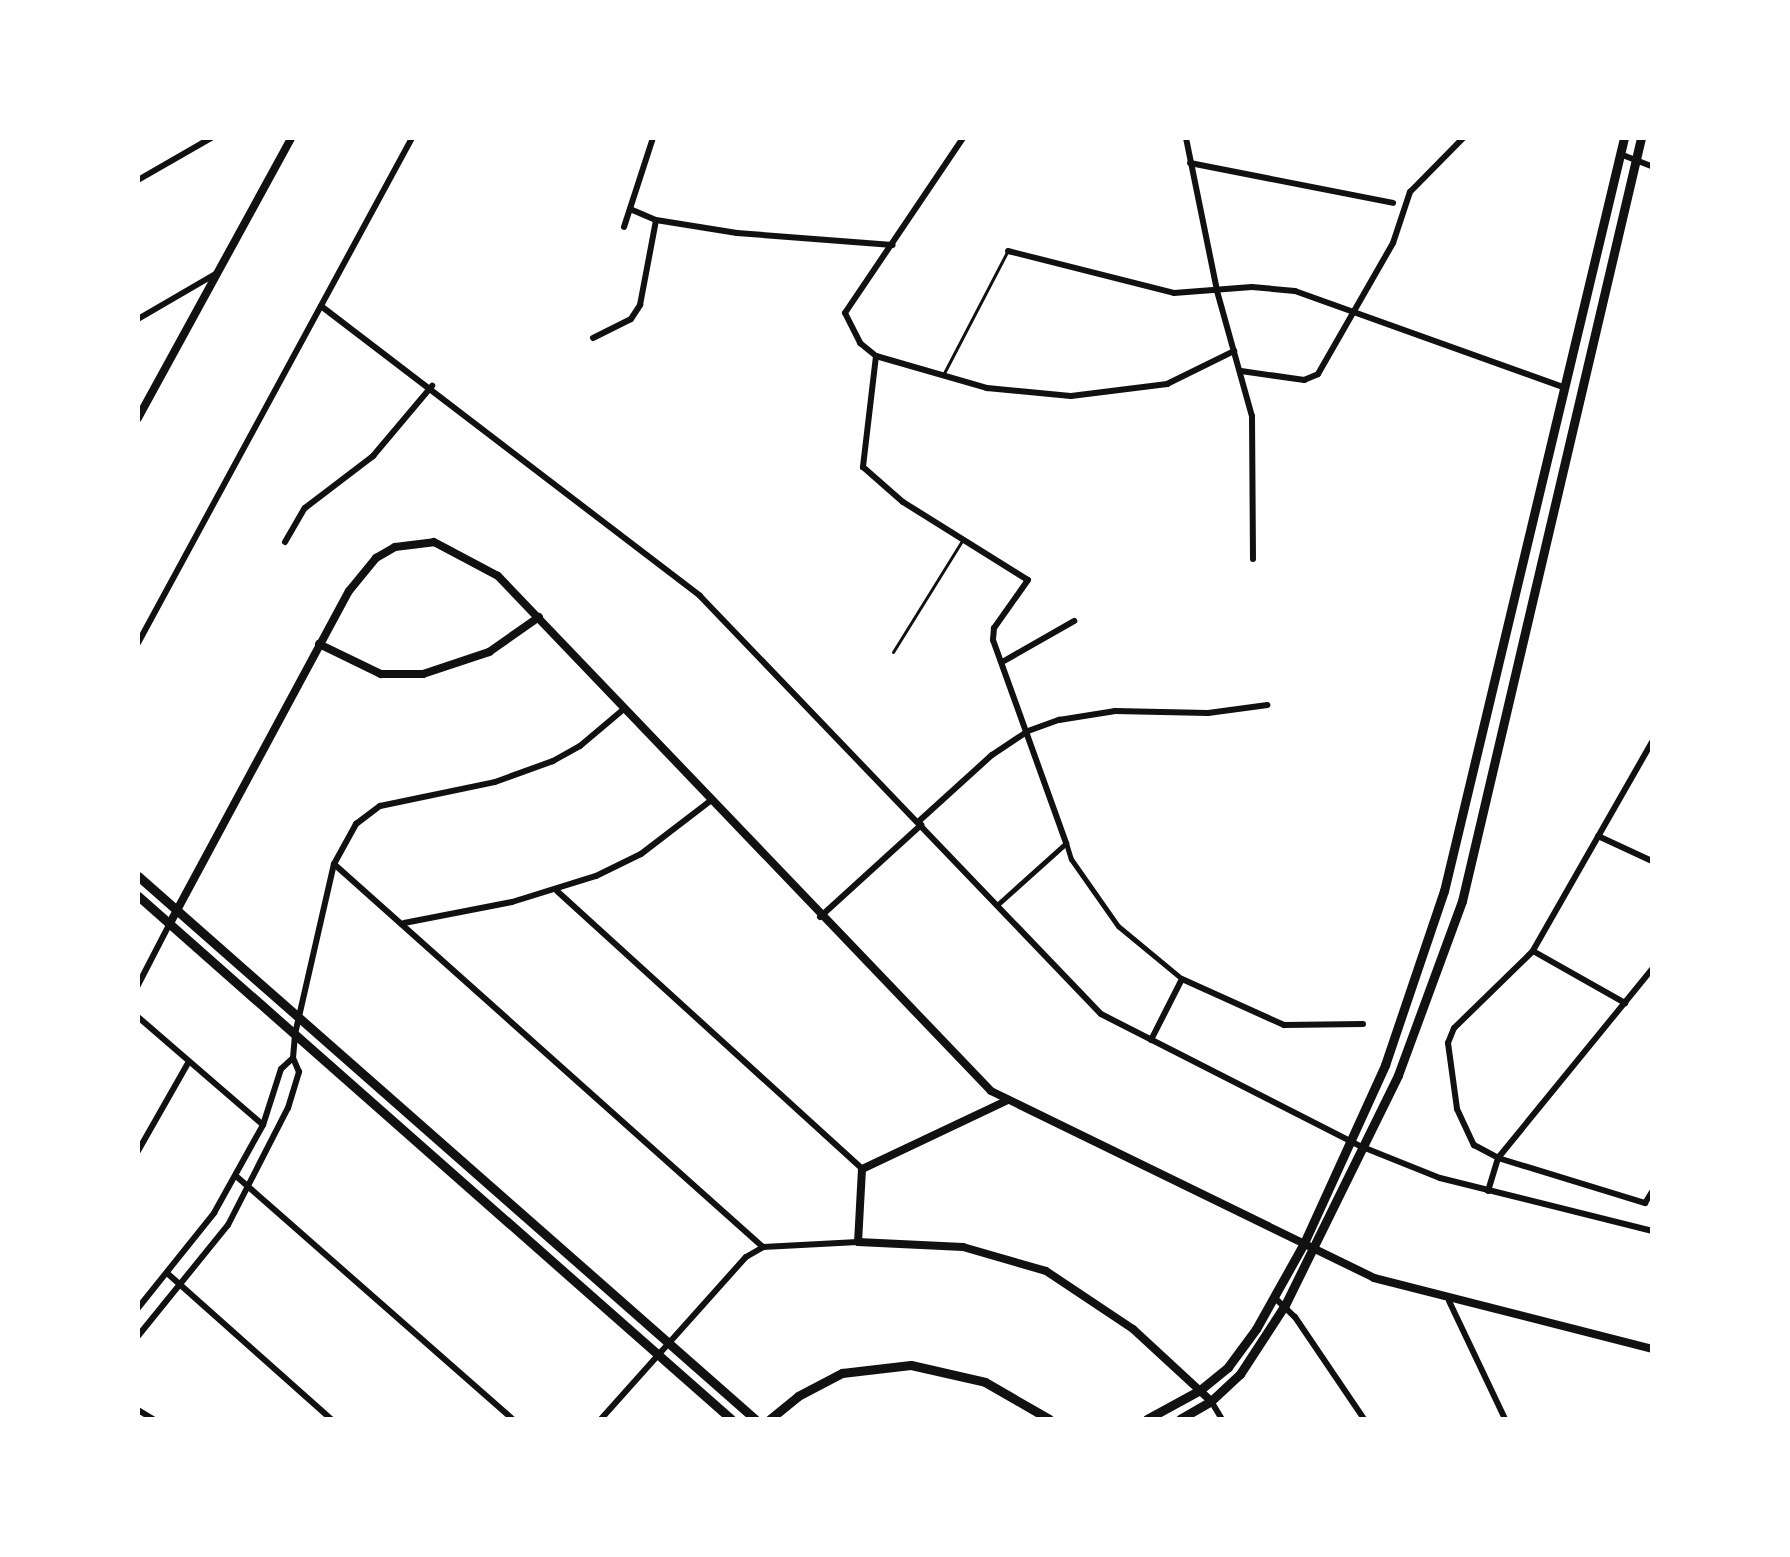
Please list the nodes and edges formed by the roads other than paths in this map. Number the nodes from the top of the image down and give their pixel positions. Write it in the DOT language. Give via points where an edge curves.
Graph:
graph roads {
  1 [pos="211,138"];
  2 [pos="291,138"];
  3 [pos="412,138"];
  4 [pos="653,138"];
  5 [pos="963,138"];
  6 [pos="1186,138"];
  7 [pos="1463,138"];
  8 [pos="1624,138"];
  9 [pos="1641,138"];
  10 [pos="1620,154"];
  11 [pos="1635,160"];
  12 [pos="1190,163"];
  13 [pos="1652,166"];
  14 [pos="138,180"];
  15 [pos="1393,203"];
  16 [pos="630,209"];
  17 [pos="656,220"];
  18 [pos="624,227"];
  19 [pos="893,245"];
  20 [pos="1008,251"];
  21 [pos="217,273"];
  22 [pos="1217,291"];
  23 [pos="321,306"];
  24 [pos="1352,313"];
  25 [pos="138,319"];
  26 [pos="593,338"];
  27 [pos="1234,351"];
  28 [pos="876,356"];
  29 [pos="1241,371"];
  30 [pos="943,375"];
  31 [pos="1564,382"];
  32 [pos="1582,383"];
  33 [pos="432,386"];
  34 [pos="138,418"];
  35 [pos="963,539"];
  36 [pos="285,542"];
  37 [pos="1253,559"];
  38 [pos="539,617"];
  39 [pos="1074,621"];
  40 [pos="138,643"];
  41 [pos="319,644"];
  42 [pos="893,652"];
  43 [pos="1004,661"];
  44 [pos="1267,705"];
  45 [pos="625,708"];
  46 [pos="1028,731"];
  47 [pos="1652,742"];
  48 [pos="710,801"];
  49 [pos="919,823"];
  50 [pos="1598,836"];
  51 [pos="1066,843"];
  52 [pos="1652,861"];
  53 [pos="334,864"];
  54 [pos="138,876"];
  55 [pos="557,891"];
  56 [pos="138,896"];
  57 [pos="997,905"];
  58 [pos="177,910"];
  59 [pos="820,917"];
  60 [pos="404,923"];
  61 [pos="169,925"];
  62 [pos="1533,951"];
  63 [pos="1652,969"];
  64 [pos="1182,979"];
  65 [pos="138,985"];
  66 [pos="1625,1003"];
  67 [pos="138,1017"];
  68 [pos="299,1017"];
  69 [pos="1363,1024"];
  70 [pos="295,1034"];
  71 [pos="1151,1040"];
  72 [pos="293,1058"];
  73 [pos="188,1063"];
  74 [pos="1008,1100"];
  75 [pos="263,1125"];
  76 [pos="1350,1141"];
  77 [pos="1360,1146"];
  78 [pos="138,1151"];
  79 [pos="1498,1158"];
  80 [pos="862,1169"];
  81 [pos="236,1176"];
  82 [pos="250,1189"];
  83 [pos="1488,1191"];
  84 [pos="1652,1192"];
  85 [pos="1652,1231"];
  86 [pos="858,1242"];
  87 [pos="1308,1245"];
  88 [pos="763,1247"];
  89 [pos="167,1273"];
  90 [pos="181,1287"];
  91 [pos="1274,1297"];
  92 [pos="1449,1301"];
  93 [pos="1285,1305"];
  94 [pos="138,1308"];
  95 [pos="138,1336"];
  96 [pos="669,1341"];
  97 [pos="1652,1349"];
  98 [pos="657,1354"];
  99 [pos="1200,1390"];
  100 [pos="1211,1401"];
  101 [pos="138,1410"];
  102 [pos="153,1419"];
  103 [pos="331,1419"];
  104 [pos="513,1419"];
  105 [pos="601,1419"];
  106 [pos="731,1419"];
  107 [pos="755,1419"];
  108 [pos="770,1419"];
  109 [pos="1049,1419"];
  110 [pos="1147,1419"];
  111 [pos="1180,1419"];
  112 [pos="1222,1419"];
  113 [pos="1364,1419"];
  114 [pos="1505,1419"];
  1 -- 14 [label="street"];
  2 -- 21 [label="street"];
  3 -- 23 [label="street"];
  4 -- 16 [label="street"];
  5 -- 19 [label="street"];
  6 -- 12 [label="street"];
  7 -- 24 [label="street" via="1410,192 1393,243"];
  8 -- 10 [label="main road"];
  9 -- 11 [label="main road"];
  10 -- 11 [label="street"];
  10 -- 31 [label="main road"];
  11 -- 13 [label="street"];
  11 -- 32 [label="main road"];
  12 -- 15 [label="street"];
  12 -- 22 [label="street"];
  16 -- 17 [label="street"];
  16 -- 18 [label="street"];
  17 -- 19 [label="street" via="737,233"];
  17 -- 26 [label="street" via="640,305 631,319"];
  19 -- 28 [label="street" via="845,320"];
  20 -- 22 [label="street" via="1131,286 1174,293"];
  20 -- 30 [label="lane"];
  21 -- 25 [label="street"];
  21 -- 34 [label="street"];
  22 -- 24 [label="street" via="1274,287"];
  22 -- 27 [label="street"];
  23 -- 33 [label="street"];
  23 -- 40 [label="street"];
  24 -- 29 [label="street" via="1315,377"];
  24 -- 31 [label="street"];
  27 -- 29 [label="street"];
  27 -- 30 [label="street" via="1191,375 1128,393 1036,395"];
  28 -- 30 [label="street"];
  28 -- 35 [label="street" via="863,467 903,502"];
  29 -- 37 [label="street" via="1252,416"];
  31 -- 32 [label="main road"];
  31 -- 76 [label="main road" via="1444,891 1385,1065"];
  32 -- 77 [label="main road" via="1462,901 1398,1075"];
  33 -- 36 [label="street" via="373,456 305,508"];
  33 -- 49 [label="street" via="700,596"];
  35 -- 42 [label="lane"];
  35 -- 43 [label="street" via="1028,580 992,634"];
  38 -- 41 [label="street" via="489,652 423,674 381,674"];
  38 -- 41 [label="street" via="477,561 434,542 413,543 376,558 349,591"];
  38 -- 45 [label="street"];
  39 -- 43 [label="street"];
  41 -- 58 [label="street"];
  43 -- 46 [label="street"];
  44 -- 46 [label="street" via="1208,713 1085,713"];
  45 -- 48 [label="street"];
  45 -- 53 [label="street" via="553,761 495,782 380,806 356,824"];
  46 -- 49 [label="street" via="965,775"];
  46 -- 51 [label="street"];
  47 -- 50 [label="street"];
  48 -- 55 [label="street" via="641,854"];
  48 -- 59 [label="street"];
  49 -- 57 [label="street"];
  49 -- 59 [label="street"];
  50 -- 52 [label="street"];
  50 -- 62 [label="street"];
  51 -- 57 [label="street"];
  51 -- 64 [label="street" via="1071,859 1118,926"];
  53 -- 60 [label="street"];
  53 -- 68 [label="street"];
  54 -- 58 [label="main road"];
  55 -- 60 [label="street"];
  55 -- 80 [label="street"];
  56 -- 61 [label="main road"];
  57 -- 71 [label="street" via="1101,1014"];
  58 -- 61 [label="street"];
  58 -- 68 [label="main road"];
  59 -- 74 [label="street" via="977,1081"];
  60 -- 88 [label="street"];
  61 -- 65 [label="street"];
  61 -- 70 [label="main road"];
  62 -- 66 [label="street"];
  62 -- 79 [label="street" via="1454,1028 1448,1043 1457,1109 1470,1141"];
  63 -- 66 [label="street"];
  64 -- 69 [label="street" via="1284,1025"];
  64 -- 71 [label="street"];
  66 -- 79 [label="street"];
  67 -- 73 [label="street"];
  68 -- 70 [label="street"];
  68 -- 96 [label="main road"];
  70 -- 72 [label="street"];
  70 -- 98 [label="main road"];
  71 -- 76 [label="street"];
  72 -- 75 [label="street" via="281,1069"];
  72 -- 82 [label="street" via="299,1072 288,1108"];
  73 -- 75 [label="street"];
  73 -- 78 [label="street"];
  74 -- 80 [label="street"];
  74 -- 87 [label="street"];
  75 -- 81 [label="street"];
  76 -- 77 [label="street"];
  76 -- 87 [label="main road"];
  77 -- 83 [label="street"];
  77 -- 87 [label="main road"];
  79 -- 83 [label="street"];
  79 -- 84 [label="street" via="1645,1203"];
  80 -- 86 [label="street"];
  81 -- 82 [label="street"];
  81 -- 89 [label="street"];
  82 -- 90 [label="street"];
  82 -- 104 [label="street"];
  83 -- 85 [label="street"];
  86 -- 88 [label="street"];
  86 -- 99 [label="street" via="963,1247 1046,1271 1122,1320"];
  87 -- 91 [label="main road"];
  87 -- 92 [label="street" via="1374,1278"];
  87 -- 93 [label="main road"];
  88 -- 96 [label="street" via="731,1271"];
  89 -- 90 [label="street"];
  89 -- 94 [label="street"];
  90 -- 95 [label="street"];
  90 -- 103 [label="street"];
  91 -- 93 [label="street"];
  91 -- 99 [label="main road" via="1238,1354"];
  92 -- 97 [label="street"];
  92 -- 114 [label="street"];
  93 -- 100 [label="main road" via="1249,1363"];
  93 -- 113 [label="street"];
  96 -- 98 [label="street"];
  96 -- 107 [label="main road"];
  98 -- 105 [label="street"];
  98 -- 106 [label="main road"];
  99 -- 100 [label="street"];
  99 -- 110 [label="main road"];
  100 -- 111 [label="main road"];
  100 -- 112 [label="street"];
  101 -- 102 [label="street"];
  108 -- 109 [label="main road" via="798,1396 842,1373 911,1365 985,1382"];
}
